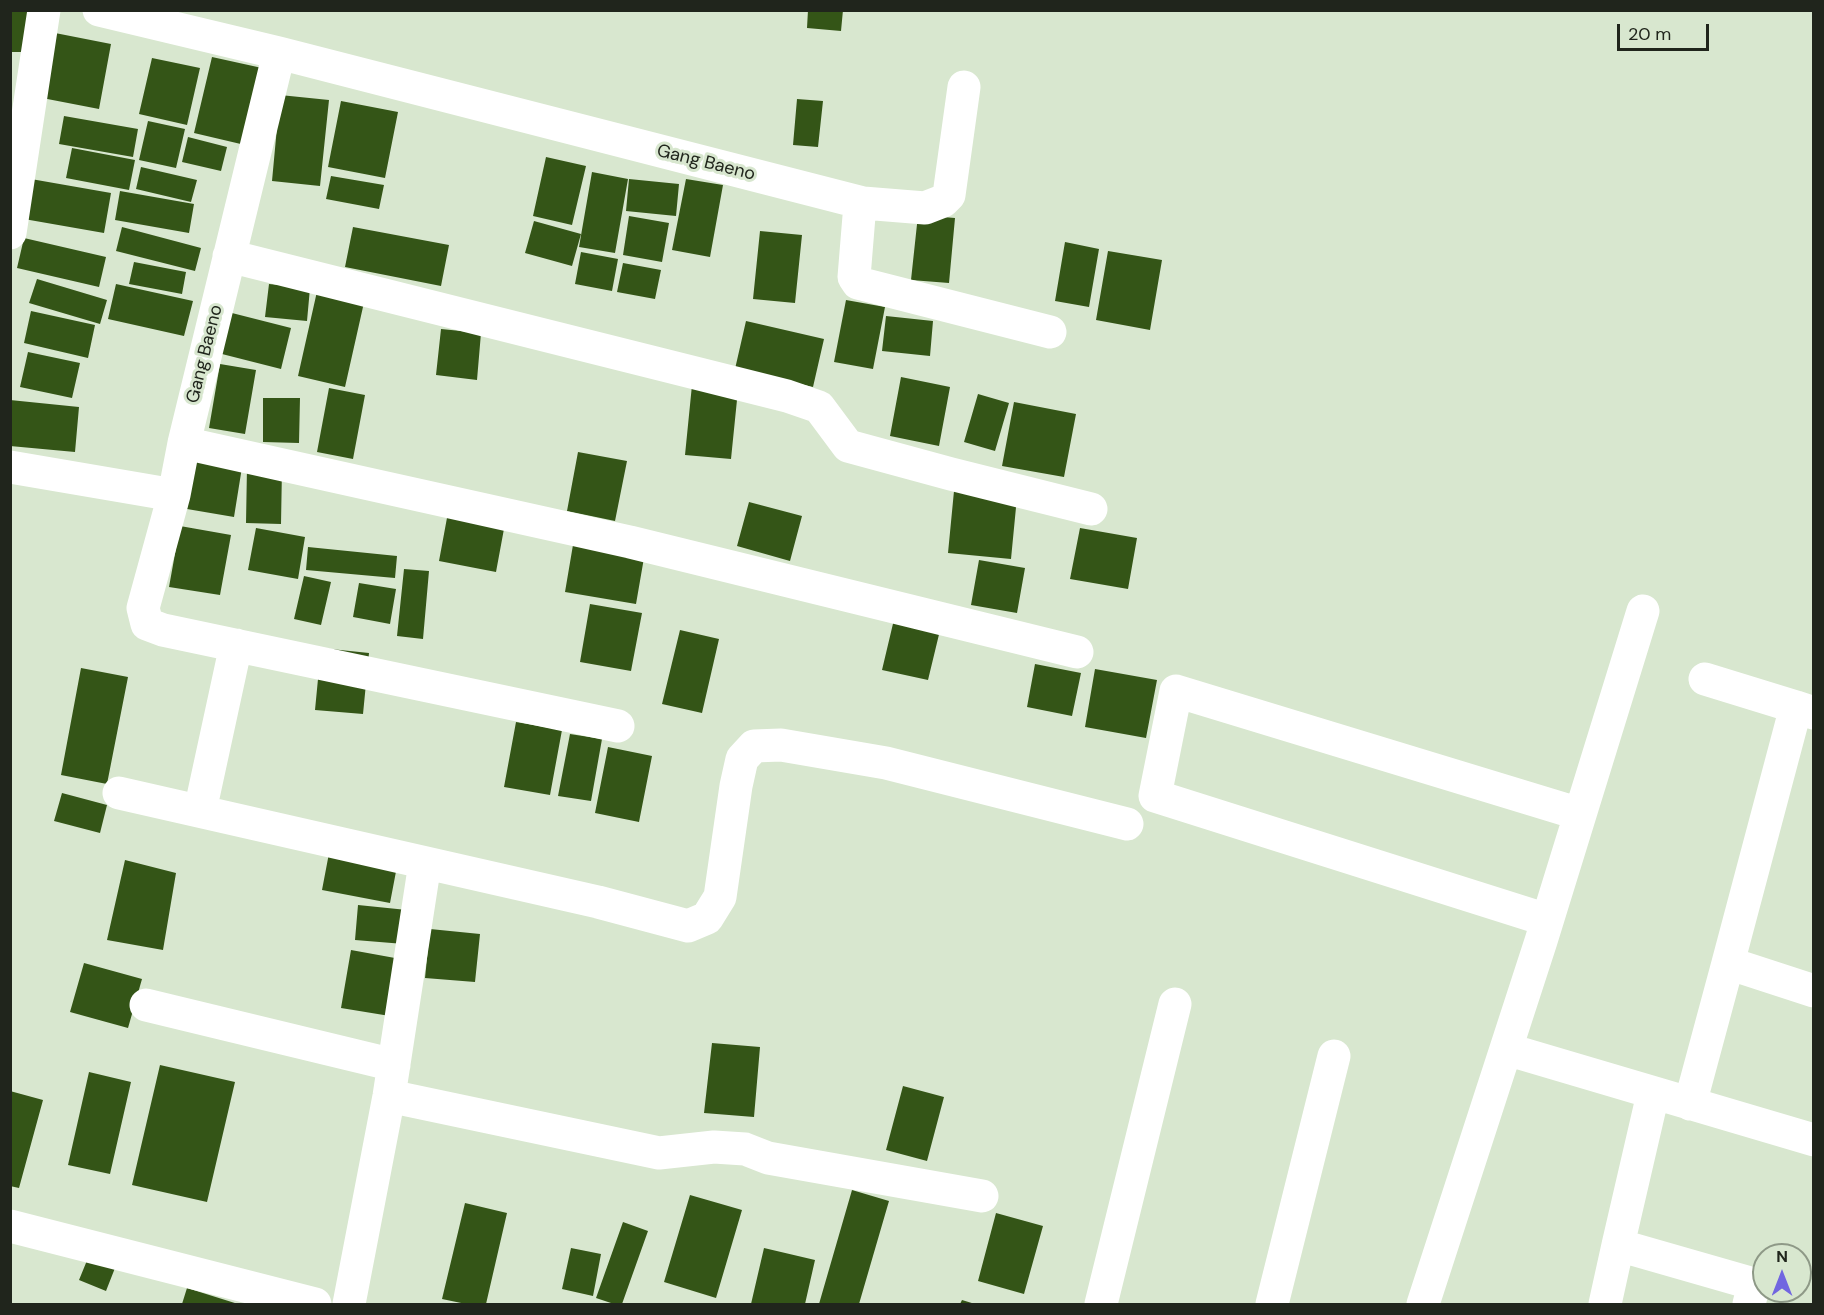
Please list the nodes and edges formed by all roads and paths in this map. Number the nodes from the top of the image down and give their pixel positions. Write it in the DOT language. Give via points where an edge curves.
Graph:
graph roads {
  1 [pos="44,10"];
  2 [pos="99,10"];
  3 [pos="279,53"];
  4 [pos="964,87"];
  5 [pos="862,203"];
  6 [pos="10,233"];
  7 [pos="230,256"];
  8 [pos="1050,332"];
  9 [pos="184,443"];
  10 [pos="10,467"];
  11 [pos="174,495"];
  12 [pos="1091,509"];
  13 [pos="1643,611"];
  14 [pos="236,645"];
  15 [pos="1077,652"];
  16 [pos="1705,680"];
  17 [pos="1805,710"];
  18 [pos="618,726"];
  19 [pos="119,793"];
  20 [pos="200,811"];
  21 [pos="1580,814"];
  22 [pos="1127,824"];
  23 [pos="425,863"];
  24 [pos="1547,920"];
  25 [pos="1728,963"];
  26 [pos="1814,991"];
  27 [pos="1175,1004"];
  28 [pos="146,1005"];
  29 [pos="1506,1049"];
  30 [pos="1334,1056"];
  31 [pos="391,1080"];
  32 [pos="1653,1094"];
  33 [pos="1690,1104"];
  34 [pos="1814,1140"];
  35 [pos="982,1196"];
  36 [pos="10,1226"];
  37 [pos="1618,1245"];
  38 [pos="315,1305"];
  39 [pos="349,1305"];
  40 [pos="1101,1305"];
  41 [pos="1272,1305"];
  42 [pos="1423,1305"];
  43 [pos="1605,1305"];
  44 [pos="1749,1305"];
  1 -- 6 [label="street"];
  2 -- 3 [label="street, Gang Baeno"];
  3 -- 5 [label="street, Gang Baeno"];
  3 -- 7 [label="street, Gang Baeno"];
  4 -- 5 [label="street, Gang Baeno" via="949,195 925,208"];
  5 -- 8 [label="street" via="854,277 858,283"];
  7 -- 9 [label="street, Gang Baeno"];
  7 -- 12 [label="street" via="787,396 819,407 848,446"];
  9 -- 11 [label="street, Gang Baeno"];
  9 -- 15 [label="street" via="630,542"];
  10 -- 11 [label="street"];
  11 -- 14 [label="street, Gang Baeno" via="143,608 147,624"];
  13 -- 21 [label="street"];
  14 -- 18 [label="street"];
  14 -- 20 [label="street"];
  16 -- 17 [label="street"];
  17 -- 25 [label="street"];
  19 -- 20 [label="street"];
  20 -- 23 [label="street"];
  21 -- 24 [label="street"];
  21 -- 24 [label="street" via="1176,691 1155,796"];
  22 -- 23 [label="street" via="886,763 782,745 754,746 742,759 720,897 707,918 688,926"];
  23 -- 31 [label="street"];
  24 -- 29 [label="street"];
  25 -- 26 [label="street"];
  25 -- 33 [label="street"];
  27 -- 40 [label="street"];
  28 -- 31 [label="street"];
  29 -- 32 [label="street"];
  29 -- 42 [label="street"];
  30 -- 41 [label="street"];
  31 -- 35 [label="street" via="659,1154 714,1147 746,1149 768,1158"];
  31 -- 39 [label="street"];
  32 -- 33 [label="street"];
  32 -- 37 [label="street"];
  33 -- 34 [label="street"];
  36 -- 38 [label="street"];
  37 -- 43 [label="street"];
  37 -- 44 [label="street" via="1754,1284"];
}
